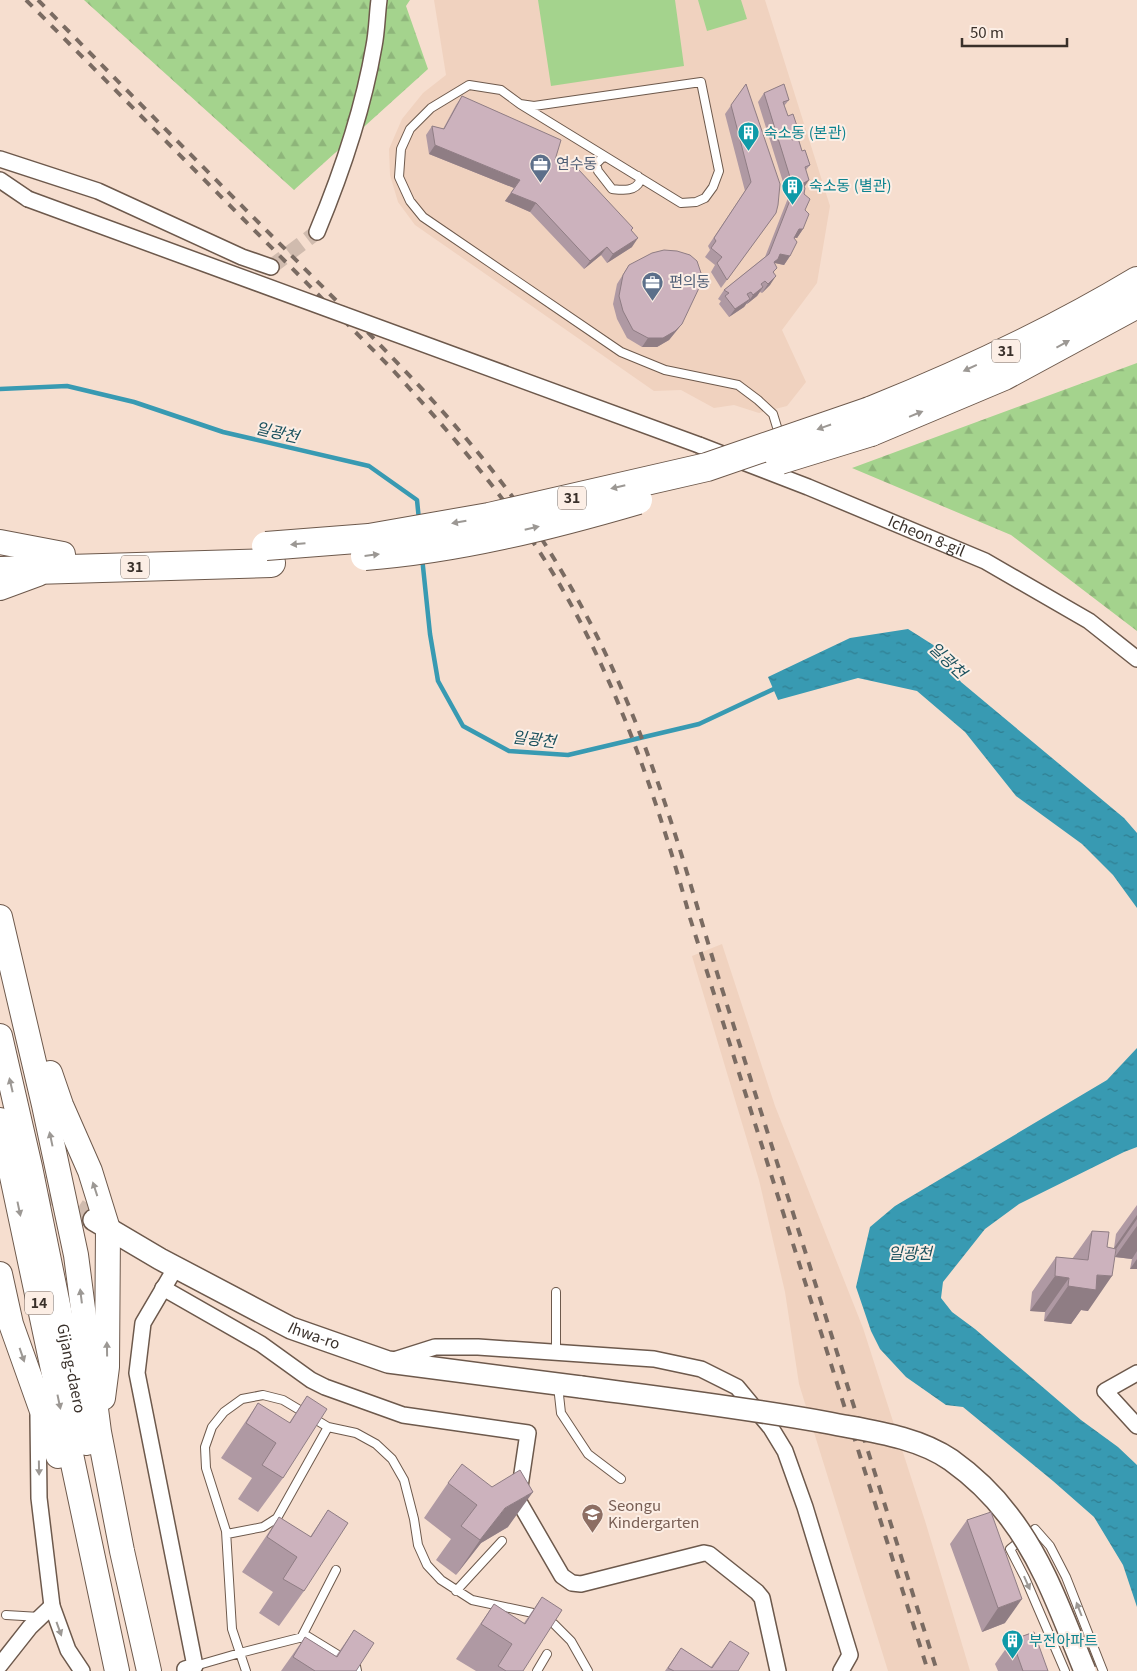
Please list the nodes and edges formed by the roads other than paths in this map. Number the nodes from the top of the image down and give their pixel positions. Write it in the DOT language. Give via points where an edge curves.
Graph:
graph roads {
  1 [pos="379,0"];
  2 [pos="520,104"];
  3 [pos="606,157"];
  4 [pos="0,159"];
  5 [pos="638,176"];
  6 [pos="0,180"];
  7 [pos="317,232"];
  8 [pos="1137,262"];
  9 [pos="271,267"];
  10 [pos="1137,281"];
  11 [pos="1137,304"];
  12 [pos="1046,331"];
  13 [pos="870,422"];
  14 [pos="788,465"];
  15 [pos="0,542"];
  16 [pos="0,554"];
  17 [pos="57,562"];
  18 [pos="0,571"];
  19 [pos="0,588"];
  20 [pos="1137,660"];
  21 [pos="0,918"];
  22 [pos="14,973"];
  23 [pos="0,1036"];
  24 [pos="0,1120"];
  25 [pos="20,1164"];
  26 [pos="100,1224"];
  27 [pos="176,1267"];
  28 [pos="0,1274"];
  29 [pos="163,1288"];
  30 [pos="556,1292"];
  31 [pos="0,1297"];
  32 [pos="11,1324"];
  33 [pos="556,1352"];
  34 [pos="388,1362"];
  35 [pos="1137,1373"];
  36 [pos="557,1384"];
  37 [pos="38,1402"];
  38 [pos="1137,1426"];
  39 [pos="328,1427"];
  40 [pos="99,1432"];
  41 [pos="621,1479"];
  42 [pos="227,1534"];
  43 [pos="502,1541"];
  44 [pos="336,1570"];
  45 [pos="456,1591"];
  46 [pos="52,1606"];
  47 [pos="6,1615"];
  48 [pos="40,1616"];
  49 [pos="301,1638"];
  50 [pos="240,1653"];
  51 [pos="547,1654"];
  52 [pos="0,1665"];
  53 [pos="190,1668"];
  54 [pos="82,1671"];
  55 [pos="102,1671"];
  56 [pos="116,1671"];
  57 [pos="138,1671"];
  58 [pos="149,1671"];
  59 [pos="246,1671"];
  60 [pos="357,1671"];
  61 [pos="538,1671"];
  62 [pos="588,1671"];
  63 [pos="778,1671"];
  64 [pos="841,1671"];
  65 [pos="1065,1671"];
  66 [pos="1085,1671"];
  67 [pos="1103,1671"];
  1 -- 7 [label="street" via="365,91 349,147"];
  2 -- 3 [label="lane"];
  2 -- 5 [label="lane" via="534,106 701,82 719,171 713,187 705,198 681,203"];
  2 -- 14 [label="lane" via="501,90 469,85 431,108 410,130 401,149 399,177 410,201 423,218 621,352 665,370 738,385 772,414"];
  3 -- 5 [label="lane"];
  3 -- 5 [label="lane" via="596,164 598,172 612,189 638,186"];
  4 -- 9 [label="street" via="98,191 242,257"];
  6 -- 20 [label="street, Icheon 8-gil, bridge" via="28,199 792,477 985,561 1088,621"];
  8 -- 12 [label="highway" via="1092,292"];
  10 -- 12 [label="highway, 31"];
  13 -- 11 [label="highway, 31, one-way" via="1004,376"];
  12 -- 13 [label="highway, 31, one-way" via="925,389"];
  13 -- 17 [label="highway, 31, bridge" via="839,443 592,514 466,543 368,556 269,555"];
  15 -- 17 [label="main road"];
  16 -- 17 [label="highway, 31"];
  17 -- 18 [label="highway, 31"];
  17 -- 19 [label="main road"];
  21 -- 22 [label="main road"];
  26 -- 22 [label="main road, one-way" via="90,1172 61,1105"];
  40 -- 22 [label="main road, one-way" via="76,1255"];
  25 -- 23 [label="main road, Gijang-daero / 14, one-way"];
  24 -- 25 [label="main road, Gijang-daero / 14"];
  25 -- 56 [label="main road, Gijang-daero / 14, one-way" via="88,1540"];
  25 -- 57 [label="main road, Gijang-daero / 14"];
  26 -- 27 [label="main road, Ihwa-ro"];
  40 -- 26 [label="main road, one-way" via="107,1367"];
  27 -- 29 [label="street"];
  27 -- 34 [label="main road, Ihwa-ro" via="291,1328"];
  28 -- 32 [label="main road"];
  29 -- 53 [label="street" via="143,1323 137,1373"];
  29 -- 63 [label="street" via="261,1344 325,1387 403,1415 528,1433 518,1500 562,1576 572,1583 581,1584 709,1554 762,1598"];
  30 -- 33 [label="lane"];
  31 -- 32 [label="main road"];
  32 -- 37 [label="main road, one-way"];
  33 -- 34 [label="street" via="435,1347"];
  33 -- 64 [label="street" via="654,1359 701,1369 737,1387 771,1428 785,1451 850,1655"];
  34 -- 36 [label="main road, Ihwa-ro"];
  35 -- 38 [label="street" via="1105,1391"];
  36 -- 41 [label="lane" via="561,1413 588,1454"];
  36 -- 66 [label="main road, Ihwa-ro, bridge" via="791,1416 886,1434 929,1448 951,1460 1009,1516 1044,1573"];
  37 -- 46 [label="street, one-way" via="39,1498"];
  37 -- 55 [label="main road" via="57,1450"];
  39 -- 42 [label="lane" via="277,1518 263,1527"];
  39 -- 42 [label="lane" via="283,1400 263,1395 242,1399 224,1412 212,1427 205,1447 206,1468"];
  39 -- 45 [label="lane" via="356,1433 376,1444 392,1459 404,1480 418,1545 427,1565"];
  40 -- 58 [label="main road"];
  42 -- 50 [label="lane" via="232,1629"];
  43 -- 45 [label="lane"];
  44 -- 49 [label="lane"];
  45 -- 62 [label="lane" via="472,1600 533,1613 554,1624 571,1641"];
  46 -- 48 [label="street"];
  46 -- 54 [label="street, one-way" via="68,1650"];
  47 -- 48 [label="lane"];
  48 -- 52 [label="street"];
  49 -- 50 [label="lane"];
  49 -- 60 [label="lane" via="307,1636 356,1666"];
  50 -- 53 [label="lane"];
  50 -- 59 [label="lane"];
  51 -- 61 [label="lane"];
  67 -- 65 [label="lane, one-way" via="1066,1577 1050,1546 1034,1529 1010,1549"];
}
